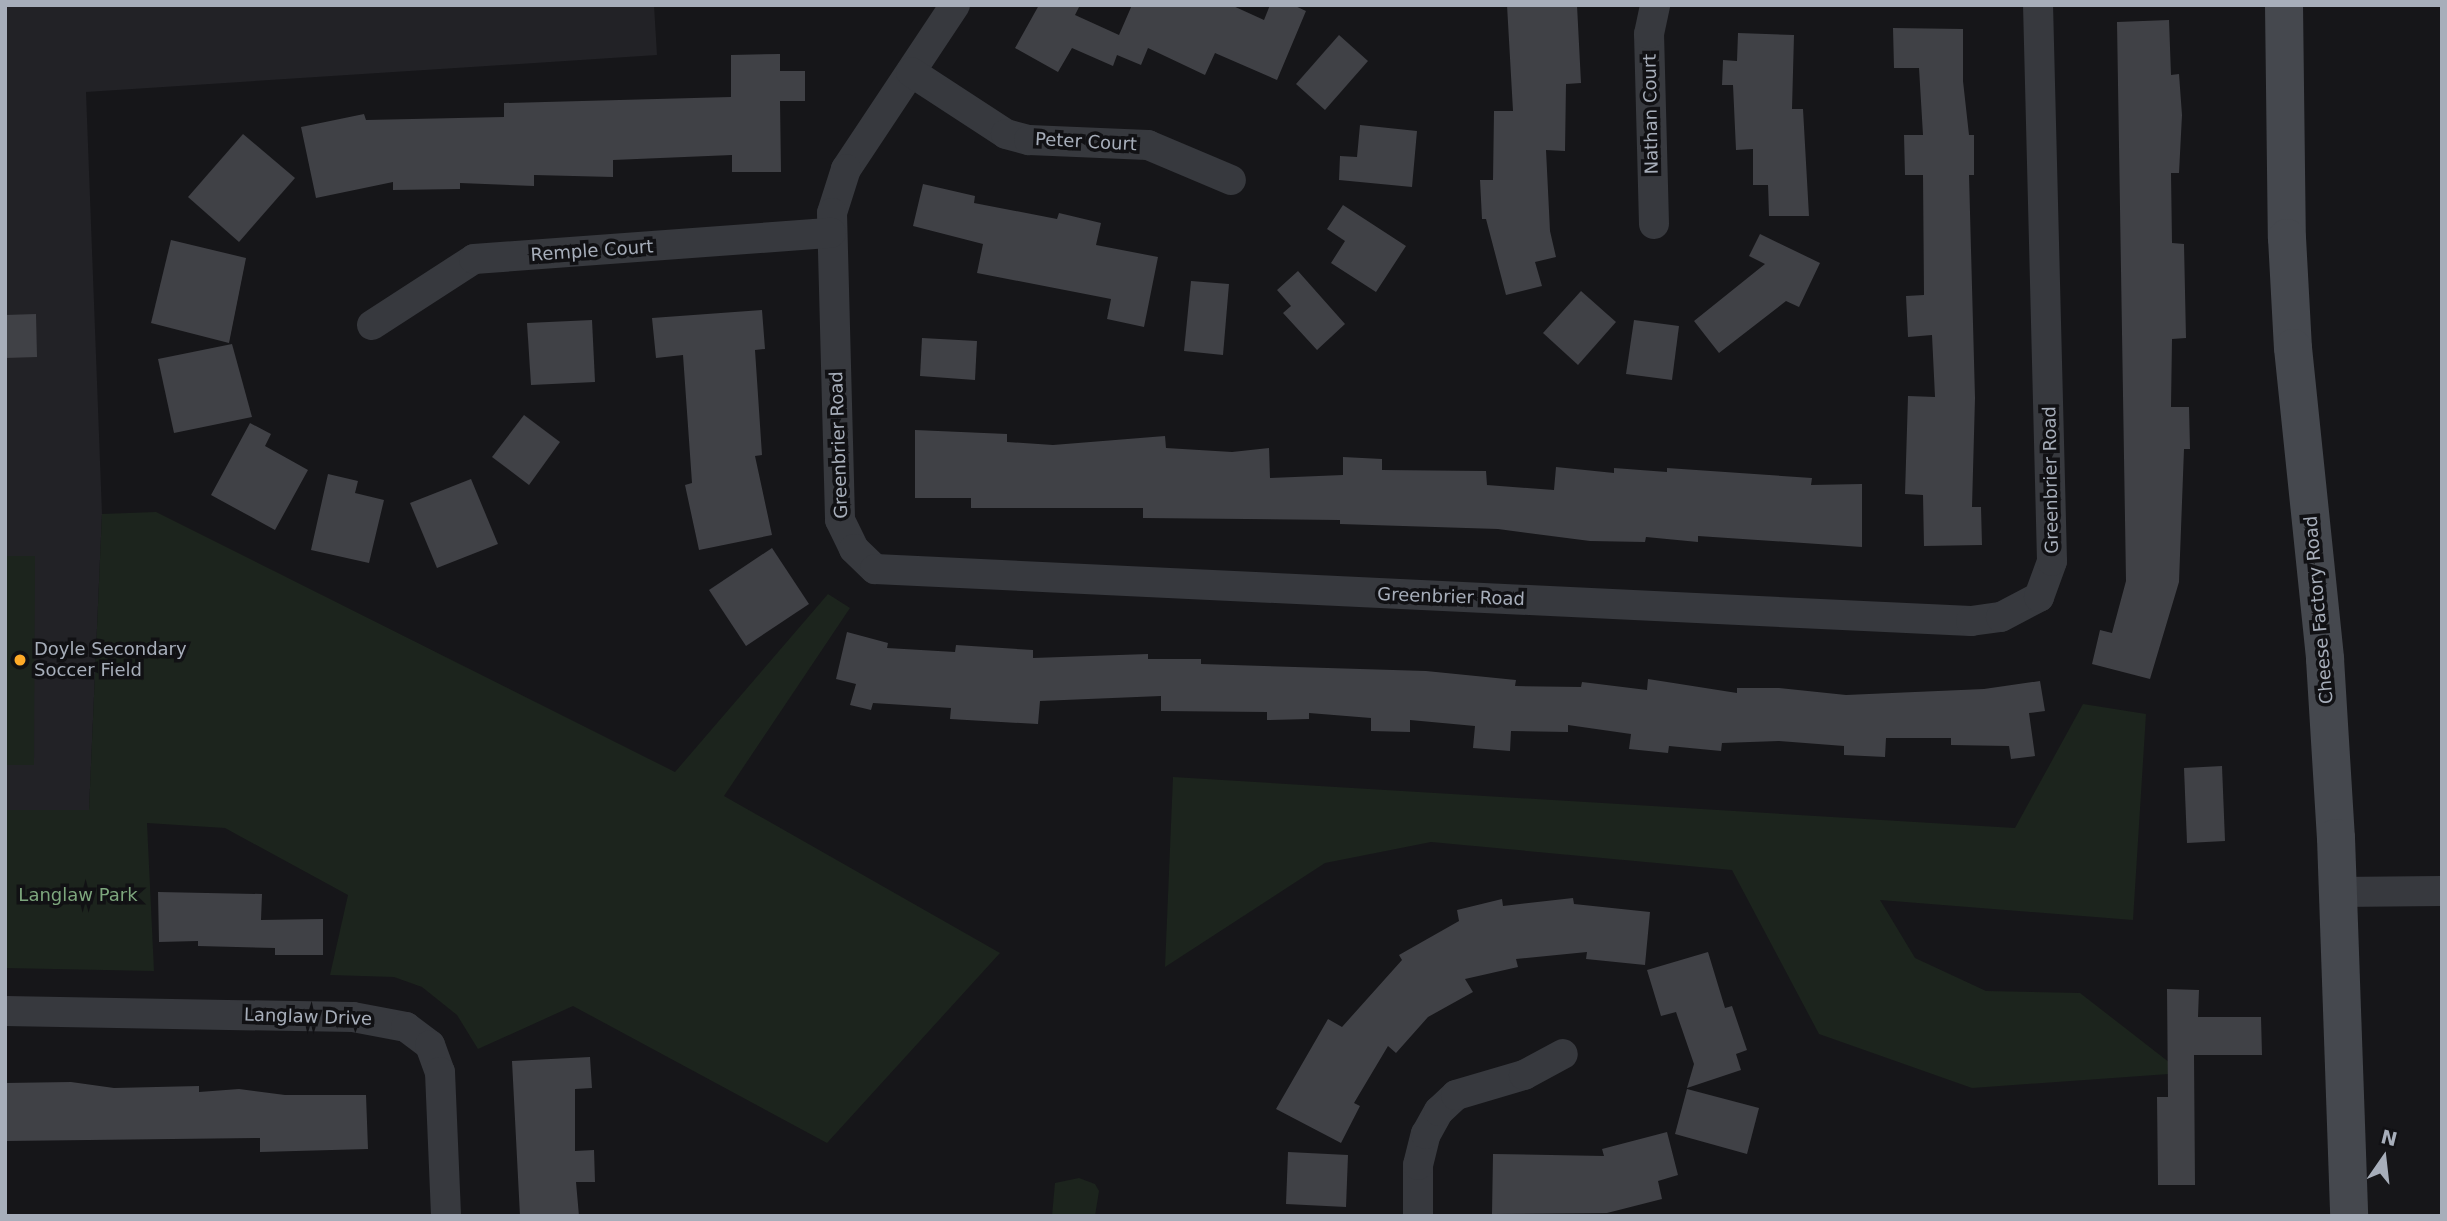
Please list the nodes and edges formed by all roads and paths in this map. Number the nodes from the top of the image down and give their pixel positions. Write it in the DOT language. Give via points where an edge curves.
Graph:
graph roads {
  1 [pos="955,5"];
  2 [pos="1655,5"];
  3 [pos="2038,5"];
  4 [pos="2284,5"];
  5 [pos="911,72"];
  6 [pos="1231,180"];
  7 [pos="1654,224"];
  8 [pos="831,233"];
  9 [pos="372,325"];
  10 [pos="2442,891"];
  11 [pos="2338,892"];
  12 [pos="5,1011"];
  13 [pos="1563,1054"];
  14 [pos="446,1216"];
  15 [pos="1418,1216"];
  16 [pos="2349,1216"];
  1 -- 5 [label="street, Greenbrier Road"];
  2 -- 7 [label="street, Nathan Court" via="1649,34"];
  3 -- 8 [label="street, Greenbrier Road" via="2054,539 2050,570 2039,597 2001,617 1971,621 875,569 849,542 840,520"];
  4 -- 11 [label="main road, Cheese Factory Road" via="2284,152 2292,321 2325,659"];
  5 -- 6 [label="street, Peter Court" via="1006,134 1029,140 1148,145"];
  5 -- 8 [label="street, Greenbrier Road" via="846,169 836,193"];
  8 -- 9 [label="street, Remple Court" via="474,259"];
  10 -- 11 [label="street"];
  11 -- 16 [label="main road, Cheese Factory Road"];
  12 -- 14 [label="street, Langlaw Drive" via="353,1017 406,1027 430,1045 440,1072"];
  13 -- 15 [label="street" via="1524,1075 1456,1095 1439,1111 1426,1134 1418,1165"];
}
